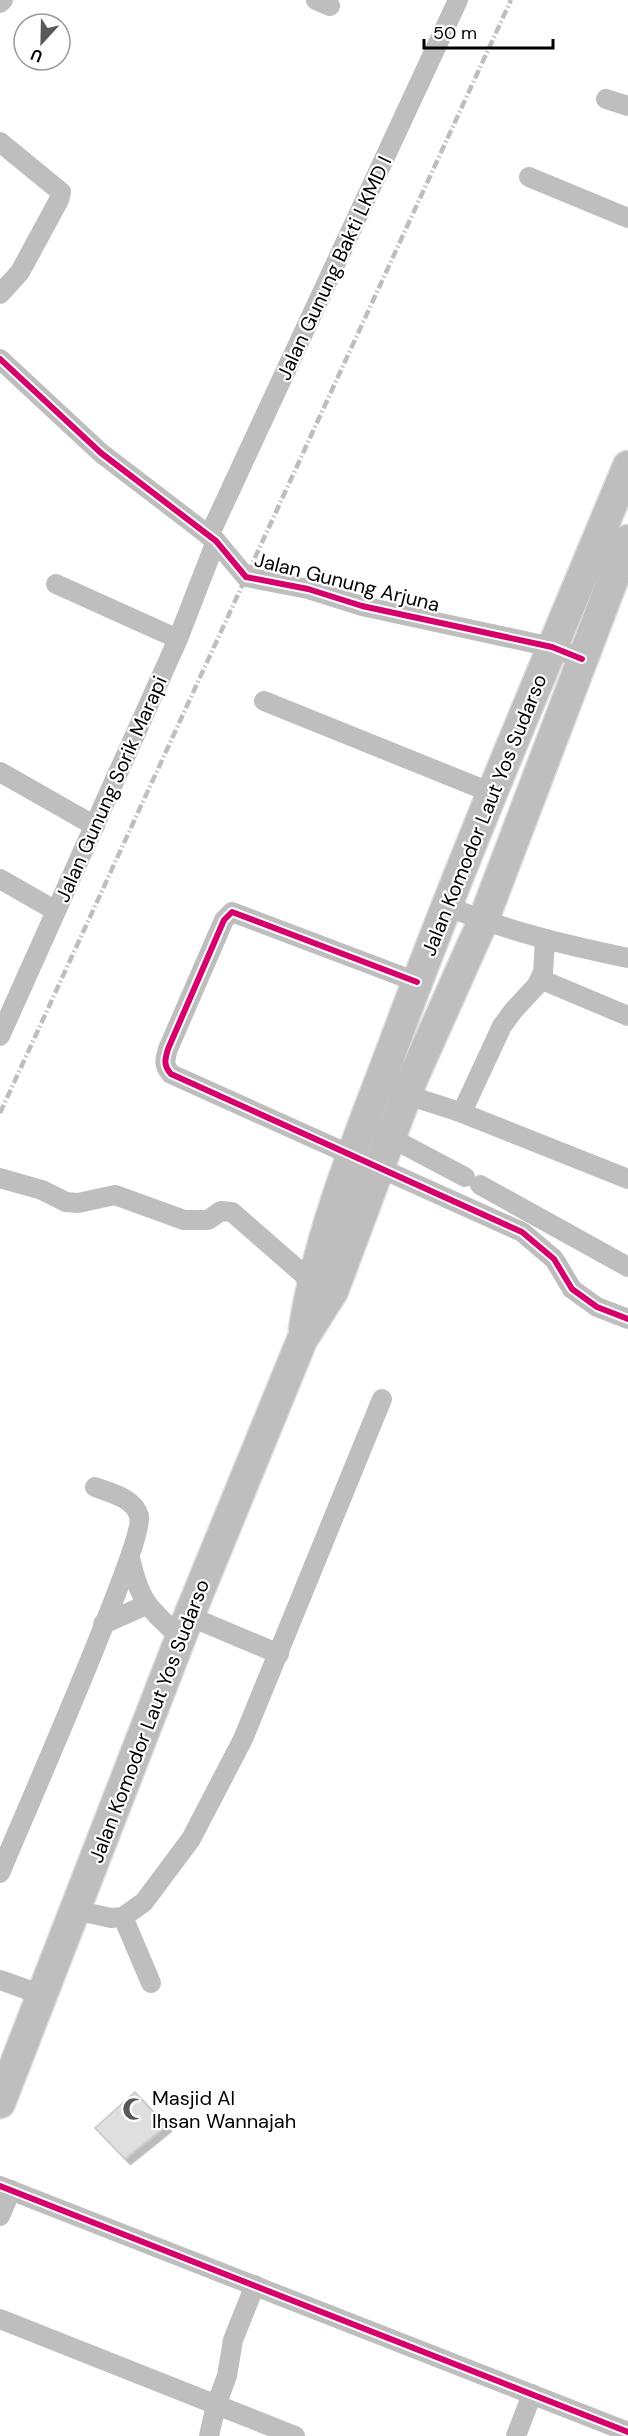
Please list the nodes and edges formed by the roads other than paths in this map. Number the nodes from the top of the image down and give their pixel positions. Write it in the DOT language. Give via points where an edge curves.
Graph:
graph roads {
  1 [pos="458,0"];
  2 [pos="606,99"];
  3 [pos="628,106"];
  4 [pos="0,142"];
  5 [pos="529,177"];
  6 [pos="628,218"];
  7 [pos="0,294"];
  8 [pos="0,359"];
  9 [pos="628,466"];
  10 [pos="213,538"];
  11 [pos="628,540"];
  12 [pos="56,584"];
  13 [pos="178,639"];
  14 [pos="552,647"];
  15 [pos="582,659"];
  16 [pos="264,701"];
  17 [pos="0,772"];
  18 [pos="492,793"];
  19 [pos="95,826"];
  20 [pos="0,879"];
  21 [pos="447,906"];
  22 [pos="56,911"];
  23 [pos="483,921"];
  24 [pos="545,941"];
  25 [pos="628,958"];
  26 [pos="540,979"];
  27 [pos="417,982"];
  28 [pos="628,1016"];
  29 [pos="0,1035"];
  30 [pos="407,1095"];
  31 [pos="457,1111"];
  32 [pos="364,1125"];
  33 [pos="391,1136"];
  34 [pos="365,1161"];
  35 [pos="0,1178"];
  36 [pos="628,1179"];
  37 [pos="628,1267"];
  38 [pos="322,1286"];
  39 [pos="628,1319"];
  40 [pos="382,1399"];
  41 [pos="95,1487"];
  42 [pos="130,1558"];
  43 [pos="146,1605"];
  44 [pos="103,1624"];
  45 [pos="185,1627"];
  46 [pos="279,1654"];
  47 [pos="0,1873"];
  48 [pos="75,1910"];
  49 [pos="123,1917"];
  50 [pos="0,1980"];
  51 [pos="151,1983"];
  52 [pos="42,1995"];
  53 [pos="0,2103"];
  54 [pos="5,2188"];
  55 [pos="0,2216"];
  56 [pos="255,2285"];
  57 [pos="0,2319"];
  58 [pos="532,2394"];
  59 [pos="216,2405"];
  60 [pos="628,2432"];
  61 [pos="209,2436"];
  62 [pos="295,2436"];
  63 [pos="516,2436"];
  1 -- 10 [label="street, Jalan Gunung Bakti LKMD I"];
  2 -- 3 [label="street"];
  4 -- 7 [label="street" via="61,192 20,272"];
  5 -- 6 [label="street"];
  8 -- 10 [label="street, Jalan Gunung Arjuna" via="101,453"];
  9 -- 14 [label="highway, Jalan Komodor Laut Yos Sudarso"];
  10 -- 13 [label="street, Jalan Gunung Sorik Marapi"];
  10 -- 14 [label="street, Jalan Gunung Arjuna" via="246,577"];
  11 -- 15 [label="highway, Jalan Komodor Laut Yos Sudarso"];
  12 -- 13 [label="street"];
  13 -- 19 [label="street, Jalan Gunung Sorik Marapi"];
  14 -- 15 [label="street, Jalan Gunung Arjuna"];
  14 -- 18 [label="highway, Jalan Komodor Laut Yos Sudarso"];
  15 -- 23 [label="highway, Jalan Komodor Laut Yos Sudarso"];
  16 -- 18 [label="street"];
  17 -- 19 [label="street"];
  18 -- 21 [label="highway, Jalan Komodor Laut Yos Sudarso"];
  19 -- 22 [label="street, Jalan Gunung Sorik Marapi"];
  20 -- 22 [label="street"];
  21 -- 23 [label="street"];
  21 -- 27 [label="highway, Jalan Komodor Laut Yos Sudarso"];
  22 -- 29 [label="street, Jalan Gunung Sorik Marapi"];
  23 -- 24 [label="street"];
  23 -- 30 [label="highway, Jalan Komodor Laut Yos Sudarso"];
  24 -- 25 [label="street"];
  24 -- 26 [label="street"];
  26 -- 28 [label="street"];
  26 -- 31 [label="street" via="502,1026 464,1108"];
  27 -- 32 [label="highway, Jalan Komodor Laut Yos Sudarso"];
  27 -- 34 [label="street" via="232,912 224,920 168,1049 165,1063 171,1074"];
  30 -- 31 [label="street"];
  30 -- 33 [label="highway, Jalan Komodor Laut Yos Sudarso"];
  31 -- 36 [label="street"];
  32 -- 33 [label="street"];
  32 -- 34 [label="highway, Jalan Komodor Laut Yos Sudarso"];
  33 -- 34 [label="highway, Jalan Komodor Laut Yos Sudarso"];
  33 -- 37 [label="street"];
  34 -- 38 [label="highway, Jalan Komodor Laut Yos Sudarso"];
  34 -- 39 [label="street" via="522,1232 554,1259 572,1289 597,1306"];
  35 -- 38 [label="street" via="66,1202 115,1195 197,1222 221,1211 232,1212"];
  38 -- 45 [label="highway, Jalan Komodor Laut Yos Sudarso"];
  40 -- 46 [label="street"];
  41 -- 42 [label="street" via="121,1497 134,1506 140,1518"];
  42 -- 43 [label="street"];
  42 -- 44 [label="street"];
  43 -- 44 [label="street"];
  43 -- 45 [label="street"];
  44 -- 47 [label="street"];
  45 -- 46 [label="street"];
  45 -- 48 [label="highway, Jalan Komodor Laut Yos Sudarso"];
  46 -- 49 [label="street" via="243,1739 191,1839 144,1902"];
  48 -- 49 [label="street"];
  48 -- 52 [label="highway, Jalan Komodor Laut Yos Sudarso"];
  49 -- 51 [label="street"];
  50 -- 52 [label="street"];
  52 -- 53 [label="highway, Jalan Komodor Laut Yos Sudarso"];
  54 -- 55 [label="street"];
  54 -- 56 [label="street"];
  56 -- 58 [label="street"];
  56 -- 59 [label="street" via="233,2340 227,2376"];
  57 -- 59 [label="street"];
  58 -- 60 [label="street"];
  58 -- 63 [label="street"];
  59 -- 61 [label="street"];
  59 -- 62 [label="street"];
}
